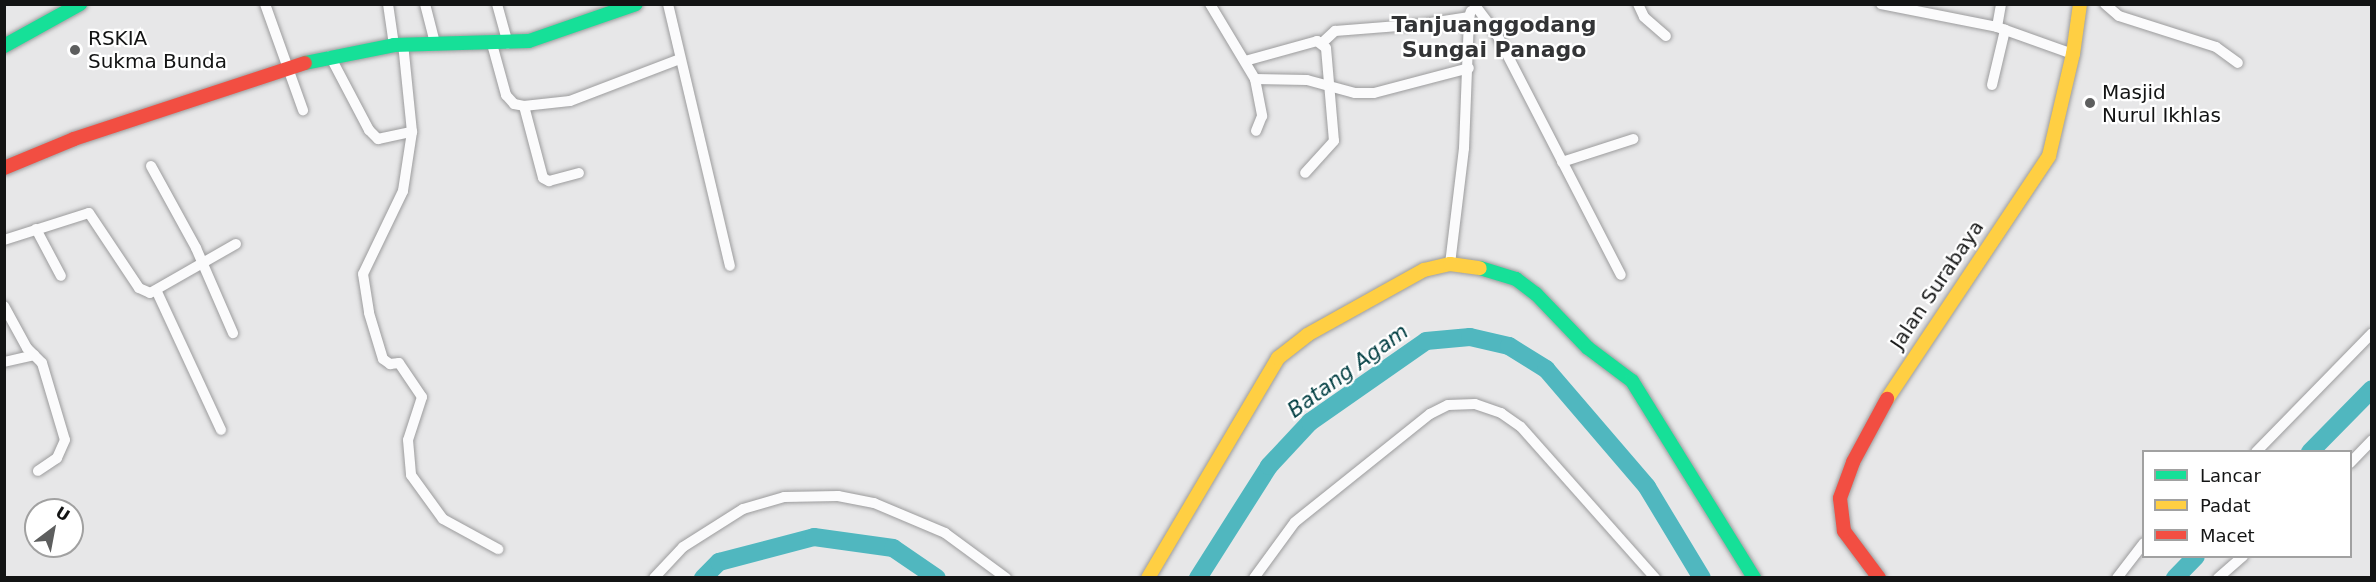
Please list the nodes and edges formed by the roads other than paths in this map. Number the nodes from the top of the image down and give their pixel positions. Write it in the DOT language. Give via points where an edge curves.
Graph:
graph roads {
  1 [pos="56,4"];
  2 [pos="80,4"];
  3 [pos="265,4"];
  4 [pos="388,4"];
  5 [pos="425,4"];
  6 [pos="497,4"];
  7 [pos="636,4"];
  8 [pos="668,4"];
  9 [pos="1210,4"];
  10 [pos="1474,4"];
  11 [pos="1638,4"];
  12 [pos="1881,4"];
  13 [pos="2001,4"];
  14 [pos="2080,4"];
  15 [pos="2105,4"];
  16 [pos="1469,17"];
  17 [pos="2001,28"];
  18 [pos="4,34"];
  19 [pos="1666,36"];
  20 [pos="435,43"];
  21 [pos="398,44"];
  22 [pos="492,44"];
  23 [pos="508,44"];
  24 [pos="1322,44"];
  25 [pos="4,46"];
  26 [pos="2073,54"];
  27 [pos="330,56"];
  28 [pos="680,59"];
  29 [pos="1245,61"];
  30 [pos="2238,63"];
  31 [pos="288,66"];
  32 [pos="1469,68"];
  33 [pos="1255,79"];
  34 [pos="1330,83"];
  35 [pos="1992,85"];
  36 [pos="524,106"];
  37 [pos="303,110"];
  38 [pos="1256,131"];
  39 [pos="412,132"];
  40 [pos="1634,139"];
  41 [pos="1562,162"];
  42 [pos="151,166"];
  43 [pos="4,168"];
  44 [pos="579,173"];
  45 [pos="1305,174"];
  46 [pos="36,229"];
  47 [pos="4,240"];
  48 [pos="236,244"];
  49 [pos="202,264"];
  50 [pos="1450,264"];
  51 [pos="730,266"];
  52 [pos="1621,275"];
  53 [pos="61,276"];
  54 [pos="157,292"];
  55 [pos="4,306"];
  56 [pos="233,333"];
  57 [pos="2372,333"];
  58 [pos="34,355"];
  59 [pos="4,362"];
  60 [pos="221,430"];
  61 [pos="2372,440"];
  62 [pos="2258,450"];
  63 [pos="2352,461"];
  64 [pos="38,471"];
  65 [pos="2142,546"];
  66 [pos="498,549"];
  67 [pos="2241,558"];
  68 [pos="654,578"];
  69 [pos="1006,578"];
  70 [pos="1148,578"];
  71 [pos="1254,578"];
  72 [pos="1655,578"];
  73 [pos="1754,578"];
  74 [pos="1879,578"];
  75 [pos="2117,578"];
  76 [pos="2218,578"];
  1 -- 18 [label="main road"];
  2 -- 25 [label="main road"];
  3 -- 31 [label="street"];
  4 -- 21 [label="street"];
  5 -- 20 [label="street"];
  6 -- 23 [label="street"];
  7 -- 23 [label="main road" via="529,41"];
  8 -- 28 [label="street"];
  9 -- 29 [label="street"];
  10 -- 16 [label="street"];
  10 -- 41 [label="street" via="1496,33"];
  11 -- 19 [label="street" via="1644,17"];
  12 -- 17 [label="street"];
  13 -- 17 [label="street"];
  14 -- 26 [label="main road, Jalan Surabaya"];
  15 -- 30 [label="street" via="2119,16 2216,47"];
  16 -- 24 [label="street" via="1335,31"];
  16 -- 32 [label="street"];
  17 -- 26 [label="street"];
  17 -- 35 [label="street"];
  20 -- 21 [label="main road"];
  20 -- 22 [label="main road"];
  21 -- 27 [label="main road"];
  21 -- 39 [label="street"];
  22 -- 23 [label="main road"];
  22 -- 36 [label="street" via="506,95 514,104"];
  24 -- 29 [label="street" via="1317,41"];
  24 -- 34 [label="street"];
  26 -- 74 [label="main road, Jalan Surabaya" via="2049,156 1898,379 1853,462 1840,498 1839,514 1844,531"];
  27 -- 31 [label="main road"];
  27 -- 39 [label="street" via="374,137"];
  28 -- 36 [label="street" via="570,102"];
  28 -- 51 [label="street"];
  29 -- 33 [label="street"];
  31 -- 37 [label="street"];
  31 -- 43 [label="main road" via="74,139"];
  32 -- 34 [label="street" via="1374,93 1355,93"];
  32 -- 50 [label="street"];
  33 -- 34 [label="street"];
  33 -- 38 [label="street" via="1262,116"];
  34 -- 45 [label="street" via="1334,141"];
  36 -- 44 [label="street" via="543,178 549,181"];
  39 -- 66 [label="street" via="403,191 363,274 369,313 383,358 390,364 399,363 422,397 408,440 411,475 443,519"];
  40 -- 41 [label="street"];
  41 -- 52 [label="street"];
  42 -- 49 [label="street"];
  46 -- 47 [label="street"];
  46 -- 53 [label="street"];
  46 -- 54 [label="street" via="89,213 139,288 144,293"];
  48 -- 49 [label="street"];
  49 -- 54 [label="street"];
  49 -- 56 [label="street"];
  50 -- 70 [label="main road" via="1424,270 1360,303 1278,358"];
  50 -- 73 [label="main road" via="1496,270 1516,279 1536,294 1588,348 1632,381"];
  54 -- 60 [label="street"];
  55 -- 58 [label="street"];
  57 -- 62 [label="street"];
  58 -- 59 [label="street"];
  58 -- 64 [label="street" via="45,373 65,440 57,458"];
  61 -- 63 [label="street"];
  65 -- 75 [label="street"];
  67 -- 76 [label="street"];
  68 -- 69 [label="street" via="683,547 743,508 784,497 816,496 874,503 910,516 945,533"];
  71 -- 72 [label="street" via="1295,522 1430,414 1448,405 1475,404 1501,413 1521,427"];
}
